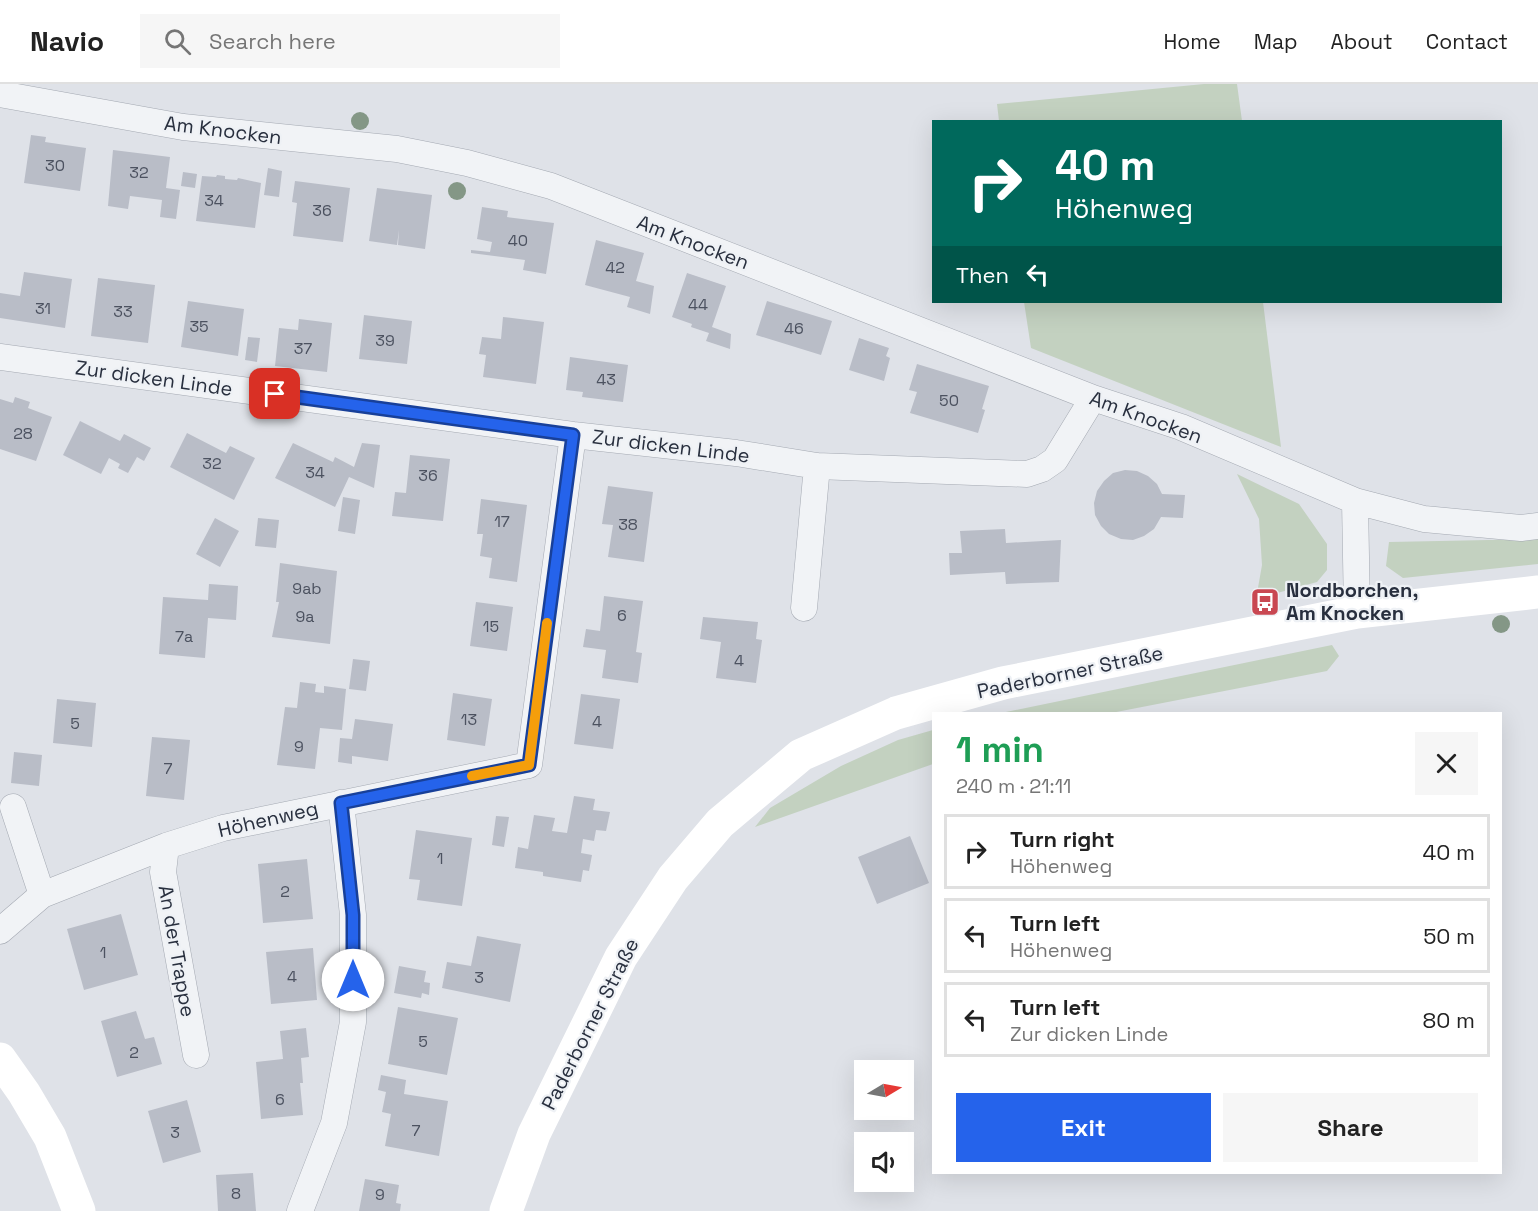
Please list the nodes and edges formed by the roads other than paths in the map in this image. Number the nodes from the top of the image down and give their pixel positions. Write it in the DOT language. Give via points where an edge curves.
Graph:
graph roads {
  1 [pos="0,94"];
  2 [pos="0,357"];
  3 [pos="1093,398"];
  4 [pos="573,435"];
  5 [pos="817,466"];
  6 [pos="1355,501"];
  7 [pos="1538,526"];
  8 [pos="1538,592"];
  9 [pos="804,608"];
  10 [pos="1357,612"];
  11 [pos="341,803"];
  12 [pos="13,807"];
  13 [pos="166,846"];
  14 [pos="42,895"];
  15 [pos="0,931"];
  16 [pos="196,1054"];
  17 [pos="0,1059"];
  18 [pos="79,1211"];
  19 [pos="300,1211"];
  20 [pos="506,1211"];
  1 -- 3 [label="street, Am Knocken" via="183,127 397,149 540,183"];
  2 -- 4 [label="street, Zur dicken Linde"];
  3 -- 5 [label="street, Zur dicken Linde" via="1055,460 1027,474"];
  3 -- 6 [label="street, Am Knocken" via="1181,427"];
  4 -- 5 [label="street, Zur dicken Linde"];
  4 -- 11 [label="street, Höhenweg" via="529,765"];
  5 -- 9 [label="street"];
  6 -- 7 [label="street, Am Knocken" via="1424,519 1521,528"];
  6 -- 10 [label="street"];
  8 -- 10 [label="main road, Paderborner Straße"];
  10 -- 20 [label="main road, Paderborner Straße" via="1003,683 896,713 801,755 720,823 674,878 621,957 534,1134"];
  11 -- 13 [label="street, Höhenweg" via="223,828"];
  11 -- 19 [label="street" via="353,915 353,1022 334,1123"];
  12 -- 14 [label="street"];
  13 -- 14 [label="street, Höhenweg"];
  13 -- 16 [label="street, An der Trappe" via="163,872"];
  14 -- 15 [label="street, Höhenweg"];
  17 -- 18 [label="main road" via="50,1137"];
}
